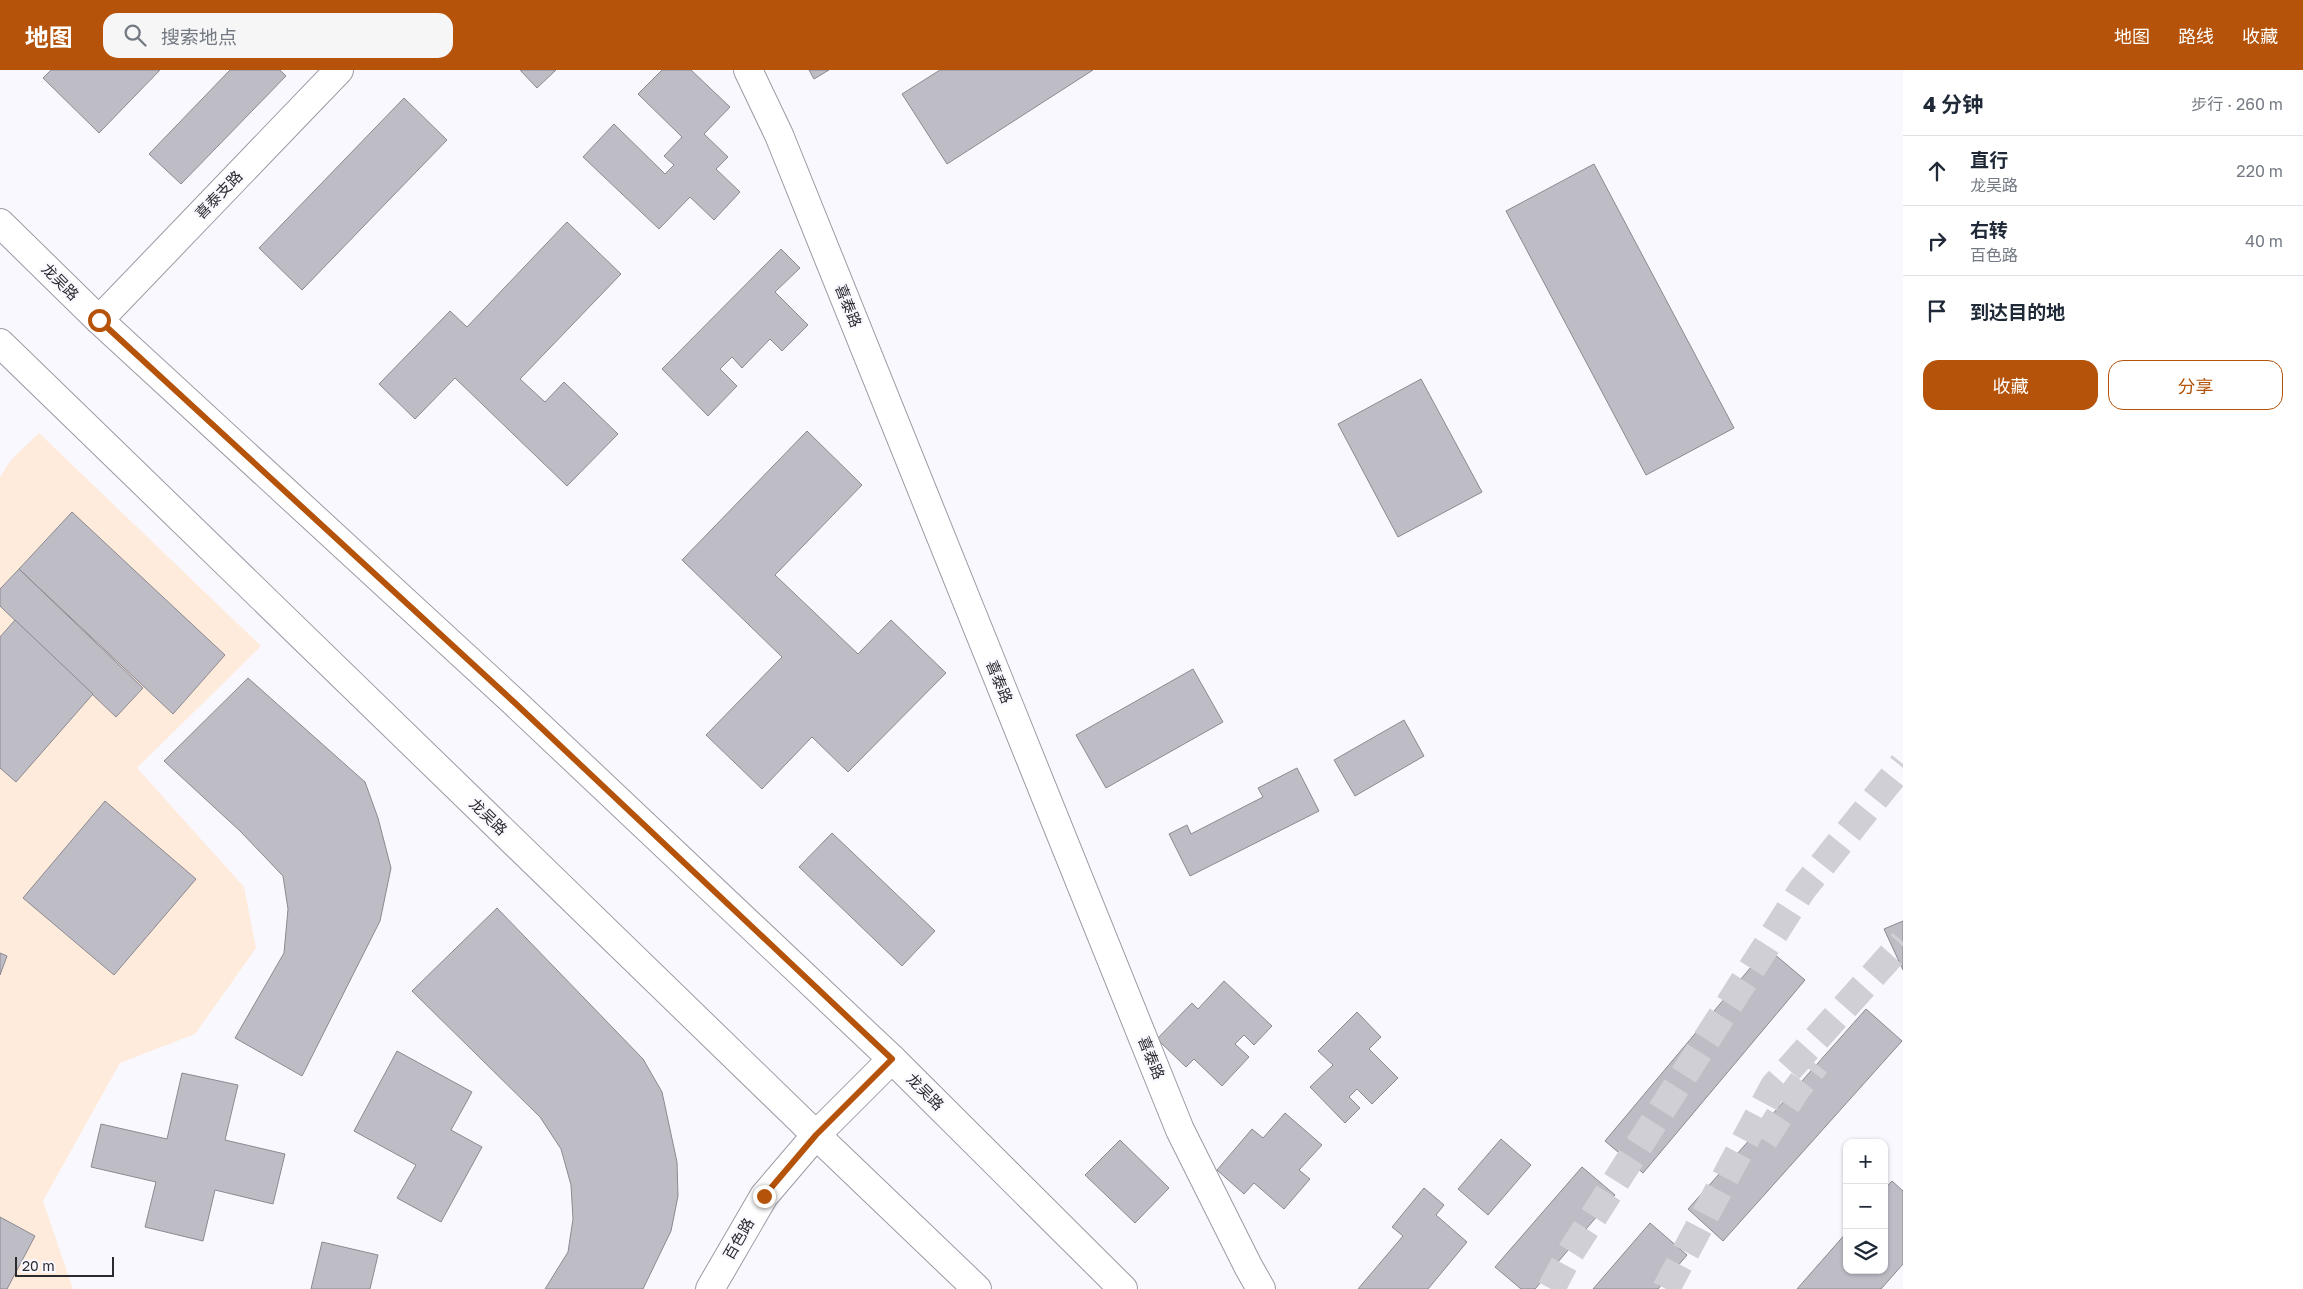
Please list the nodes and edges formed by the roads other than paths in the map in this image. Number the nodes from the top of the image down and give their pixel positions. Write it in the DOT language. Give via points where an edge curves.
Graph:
graph roads {
  1 [pos="339,70"];
  2 [pos="748,70"];
  3 [pos="0,223"];
  4 [pos="99,320"];
  5 [pos="0,343"];
  6 [pos="892,1059"];
  7 [pos="816,1135"];
  8 [pos="710,1289"];
  9 [pos="977,1289"];
  10 [pos="1123,1289"];
  11 [pos="1262,1289"];
  1 -- 4 [label="main road, 喜泰支路"];
  2 -- 11 [label="main road, 喜泰路" via="782,144 1180,1130"];
  3 -- 4 [label="main road, 龙吴路"];
  4 -- 6 [label="main road, 龙吴路" via="522,710"];
  5 -- 7 [label="main road, 龙吴路"];
  6 -- 7 [label="main road, 百色路"];
  6 -- 10 [label="main road, 龙吴路"];
  7 -- 8 [label="main road, 百色路" via="764,1196"];
  7 -- 9 [label="main road, 龙吴路"];
}
